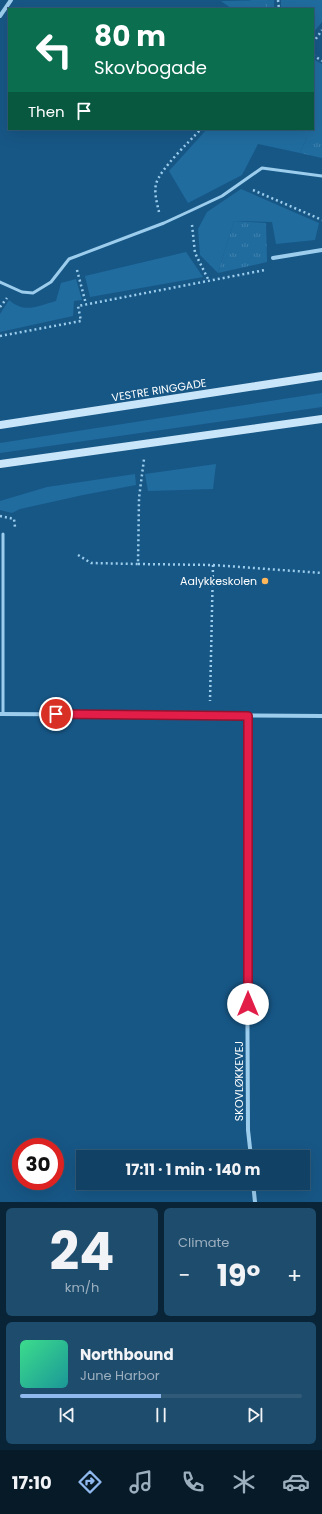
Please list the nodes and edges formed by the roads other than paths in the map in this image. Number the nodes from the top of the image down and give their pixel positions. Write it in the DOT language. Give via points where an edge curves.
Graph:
graph roads {
  1 [pos="11,0"];
  2 [pos="0,16"];
  3 [pos="322,176"];
  4 [pos="322,250"];
  5 [pos="273,258"];
  6 [pos="0,282"];
  7 [pos="322,376"];
  8 [pos="322,419"];
  9 [pos="0,425"];
  10 [pos="0,464"];
  11 [pos="3,534"];
  12 [pos="1,714"];
  13 [pos="248,716"];
  14 [pos="322,716"];
  15 [pos="250,1150"];
  16 [pos="254,1190"];
  17 [pos="255,1202"];
  1 -- 2 [label="street"];
  3 -- 6 [label="lane" via="262,168 222,196 164,223 69,259 51,282 33,293 22,292"];
  4 -- 5 [label="street"];
  7 -- 9 [label="main road, VESTRE RINGGADE"];
  8 -- 10 [label="main road"];
  11 -- 12 [label="lane"];
  12 -- 13 [label="street"];
  13 -- 14 [label="street"];
  13 -- 15 [label="street, SKOVLØKKEVEJ" via="246,743 248,1130"];
  16 -- 17 [label="street"];
}
